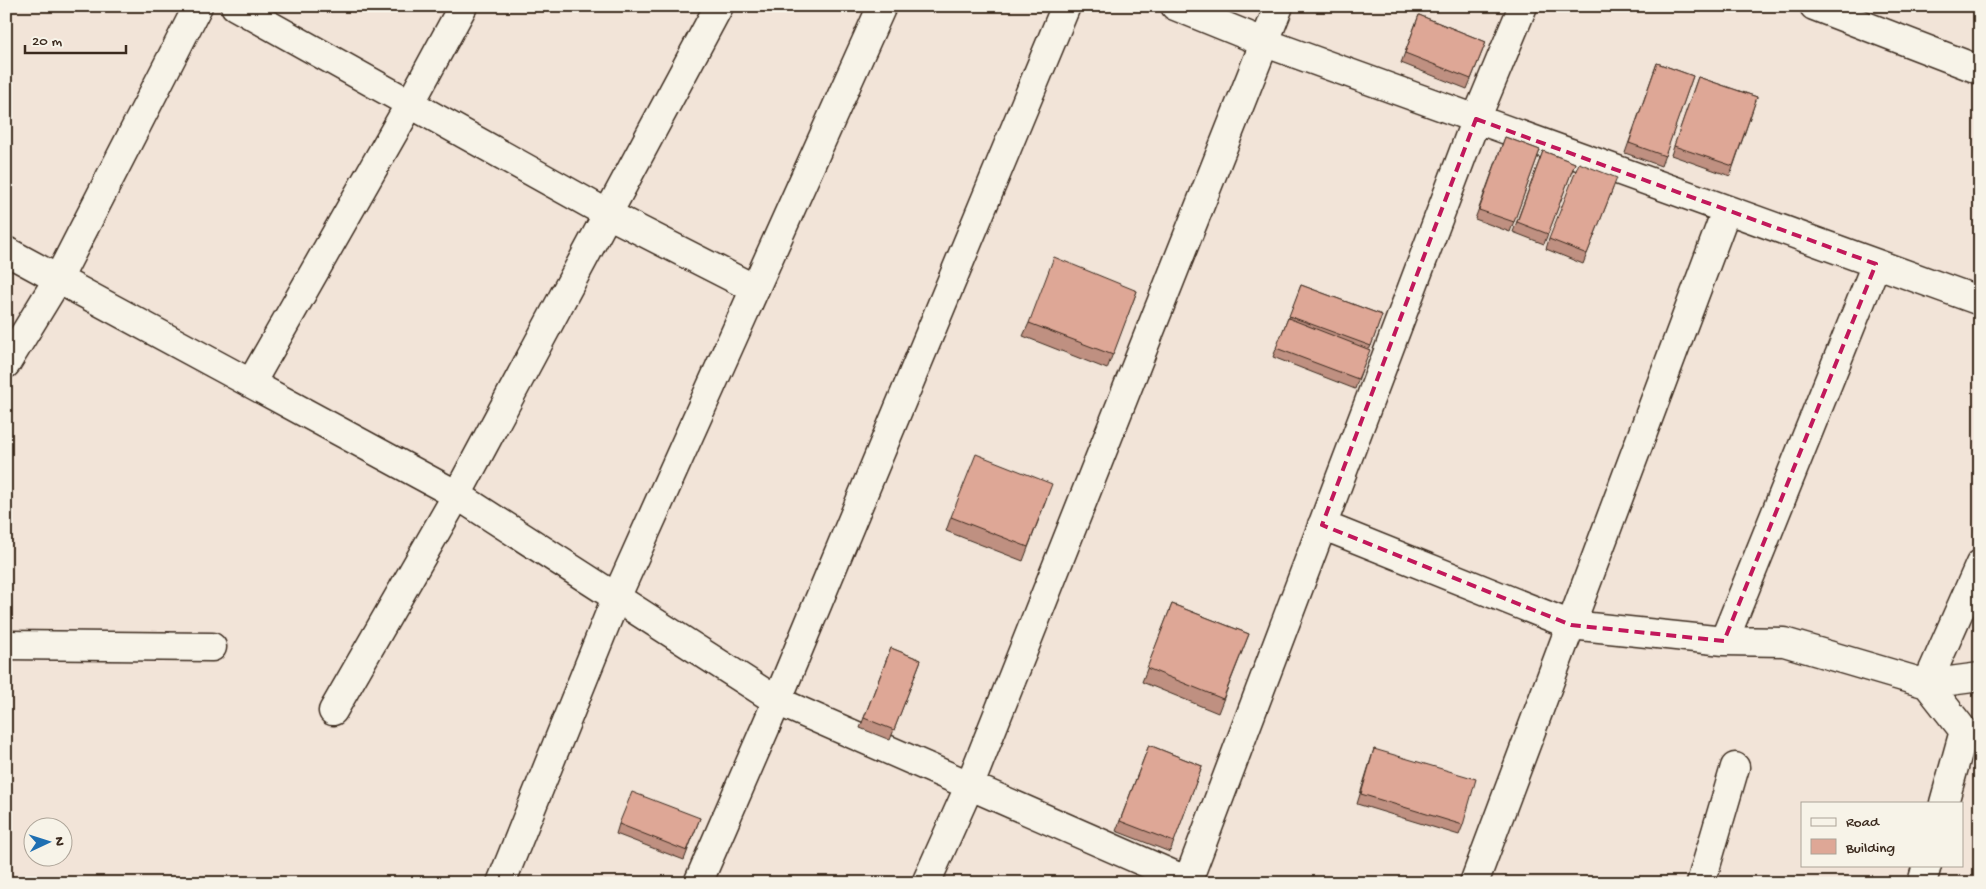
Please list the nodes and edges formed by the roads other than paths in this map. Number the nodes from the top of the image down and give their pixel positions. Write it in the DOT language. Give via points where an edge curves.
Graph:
graph roads {
  1 [pos="198,6"];
  2 [pos="235,6"];
  3 [pos="463,6"];
  4 [pos="719,6"];
  5 [pos="882,6"];
  6 [pos="1066,6"];
  7 [pos="1175,6"];
  8 [pos="1279,6"];
  9 [pos="1523,6"];
  10 [pos="1823,8"];
  11 [pos="1266,43"];
  12 [pos="1980,70"];
  13 [pos="411,102"];
  14 [pos="1476,119"];
  15 [pos="1726,211"];
  16 [pos="608,214"];
  17 [pos="6,251"];
  18 [pos="1876,264"];
  19 [pos="58,279"];
  20 [pos="755,289"];
  21 [pos="1980,301"];
  22 [pos="6,364"];
  23 [pos="251,383"];
  24 [pos="457,495"];
  25 [pos="1322,525"];
  26 [pos="1980,564"];
  27 [pos="616,598"];
  28 [pos="1571,625"];
  29 [pos="1724,641"];
  30 [pos="6,645"];
  31 [pos="212,647"];
  32 [pos="1980,677"];
  33 [pos="1927,684"];
  34 [pos="777,701"];
  35 [pos="333,711"];
  36 [pos="1736,768"];
  37 [pos="969,787"];
  38 [pos="1944,802"];
  39 [pos="1927,866"];
  40 [pos="1189,882"];
  41 [pos="501,883"];
  42 [pos="698,883"];
  43 [pos="926,883"];
  44 [pos="1474,883"];
  45 [pos="1701,883"];
  46 [pos="1922,883"];
  1 -- 19 [label="street"];
  2 -- 13 [label="street"];
  3 -- 13 [label="street"];
  4 -- 16 [label="street"];
  5 -- 20 [label="street"];
  6 -- 34 [label="street"];
  7 -- 11 [label="street"];
  8 -- 11 [label="street"];
  9 -- 14 [label="street"];
  10 -- 12 [label="street"];
  11 -- 14 [label="street"];
  11 -- 37 [label="street"];
  13 -- 16 [label="street"];
  13 -- 23 [label="street"];
  14 -- 15 [label="street"];
  14 -- 25 [label="street"];
  15 -- 18 [label="street"];
  15 -- 28 [label="street"];
  16 -- 20 [label="street"];
  16 -- 24 [label="street"];
  17 -- 19 [label="street"];
  18 -- 21 [label="street"];
  18 -- 29 [label="street"];
  19 -- 22 [label="street"];
  19 -- 23 [label="street"];
  20 -- 27 [label="street"];
  23 -- 24 [label="street"];
  24 -- 27 [label="street"];
  24 -- 35 [label="street"];
  25 -- 28 [label="street"];
  25 -- 40 [label="street"];
  26 -- 33 [label="street"];
  27 -- 34 [label="street"];
  27 -- 41 [label="street"];
  28 -- 29 [label="street"];
  28 -- 44 [label="street"];
  29 -- 33 [label="street" via="1784,642"];
  30 -- 31 [label="street"];
  32 -- 33 [label="street"];
  33 -- 38 [label="street" via="1964,732"];
  34 -- 37 [label="street"];
  34 -- 42 [label="street"];
  36 -- 45 [label="street"];
  37 -- 40 [label="street"];
  37 -- 43 [label="street"];
  39 -- 46 [label="street"];
}
